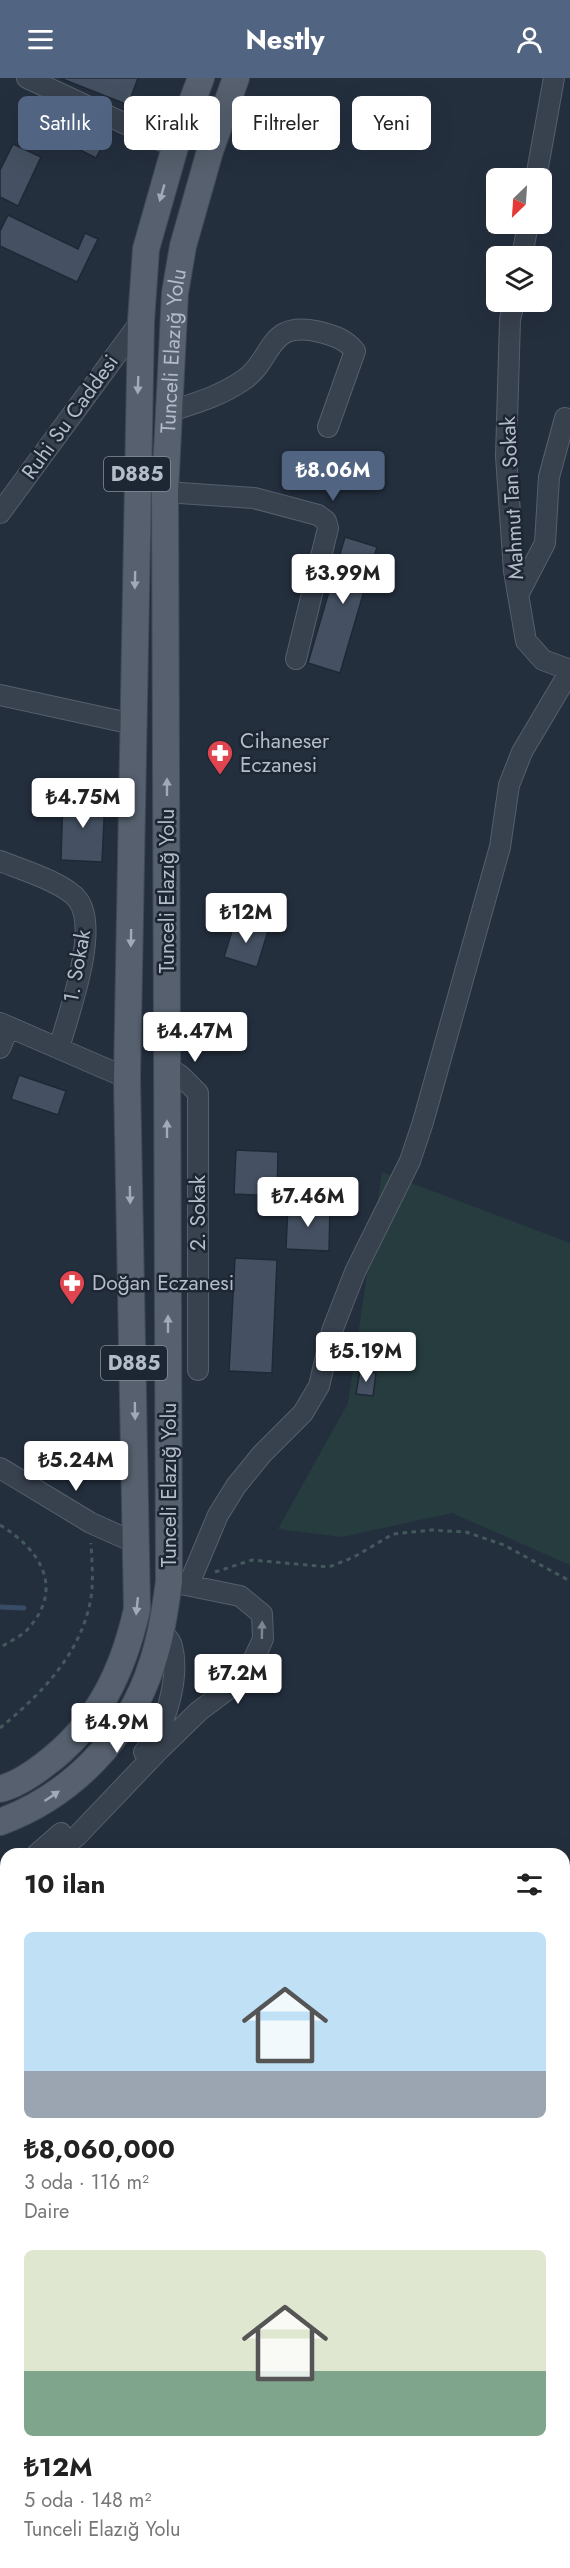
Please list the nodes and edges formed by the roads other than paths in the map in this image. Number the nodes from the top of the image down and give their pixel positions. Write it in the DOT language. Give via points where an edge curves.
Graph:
graph roads {
  1 [pos="27,78"];
  2 [pos="201,78"];
  3 [pos="236,78"];
  4 [pos="554,78"];
  5 [pos="194,96"];
  6 [pos="124,123"];
  7 [pos="175,150"];
  8 [pos="538,168"];
  9 [pos="512,312"];
  10 [pos="141,321"];
  11 [pos="168,412"];
  12 [pos="565,418"];
  13 [pos="328,427"];
  14 [pos="6,491"];
  15 [pos="165,492"];
  16 [pos="0,513"];
  17 [pos="518,595"];
  18 [pos="296,659"];
  19 [pos="570,670"];
  20 [pos="0,695"];
  21 [pos="133,724"];
  22 [pos="0,861"];
  23 [pos="5,1025"];
  24 [pos="0,1048"];
  25 [pos="59,1048"];
  26 [pos="167,1067"];
  27 [pos="128,1078"];
  28 [pos="198,1370"];
  29 [pos="0,1468"];
  30 [pos="138,1544"];
  31 [pos="179,1583"];
  32 [pos="161,1631"];
  33 [pos="0,1789"];
  34 [pos="0,1822"];
  35 [pos="44,1848"];
  36 [pos="62,1848"];
  1 -- 6 [label="street"];
  2 -- 5 [label="main road, Tunceli Elazığ Yolu / D885"];
  3 -- 11 [label="main road, Tunceli Elazığ Yolu / D885" via="183,246 175,293"];
  4 -- 8 [label="street"];
  7 -- 10 [label="main road, Tunceli Elazığ Yolu / D885, one-way" via="146,249"];
  9 -- 17 [label="street, Mahmut Tan Sokak" via="506,456"];
  10 -- 14 [label="street, Ruhi Su Caddesi"];
  10 -- 21 [label="main road, Tunceli Elazığ Yolu / D885, one-way"];
  11 -- 13 [label="street" via="214,398 247,377 268,348 285,333 303,328 346,340 355,351"];
  11 -- 15 [label="main road, Tunceli Elazığ Yolu / D885"];
  12 -- 17 [label="street" via="549,477 544,543"];
  14 -- 16 [label="street, Ruhi Su Caddesi"];
  15 -- 18 [label="street" via="254,498 318,515 326,521 328,528"];
  26 -- 15 [label="main road, Tunceli Elazığ Yolu / D885, one-way"];
  17 -- 19 [label="street, Mahmut Tan Sokak" via="526,640 543,660"];
  19 -- 31 [label="street" via="522,752 509,785 500,847 423,1122 410,1161 347,1292 332,1331 319,1386 303,1413 236,1486"];
  20 -- 21 [label="street"];
  21 -- 27 [label="main road, Tunceli Elazığ Yolu / D885, one-way"];
  22 -- 25 [label="street, 1. Sokak" via="59,886 78,899 83,912 86,925 82,964"];
  23 -- 24 [label="street"];
  23 -- 25 [label="street"];
  25 -- 27 [label="street"];
  26 -- 28 [label="street, 2. Sokak" via="198,1093"];
  31 -- 26 [label="main road, Tunceli Elazığ Yolu / D885, one-way"];
  27 -- 30 [label="main road, Tunceli Elazığ Yolu / D885, one-way"];
  29 -- 30 [label="street" via="91,1523"];
  30 -- 33 [label="main road, Tunceli Elazığ Yolu / D885, one-way" via="137,1610 128,1648 98,1711 76,1740 33,1773"];
  31 -- 32 [label="main road, Tunceli Elazığ Yolu / D885"];
  36 -- 31 [label="street, one-way" via="199,1711 235,1684 251,1665 262,1639 262,1614 240,1596"];
  34 -- 32 [label="main road, Tunceli Elazığ Yolu / D885, one-way" via="49,1799 97,1758 138,1698"];
  32 -- 35 [label="street" via="172,1644 175,1666 167,1715 154,1739 106,1792"];
}
